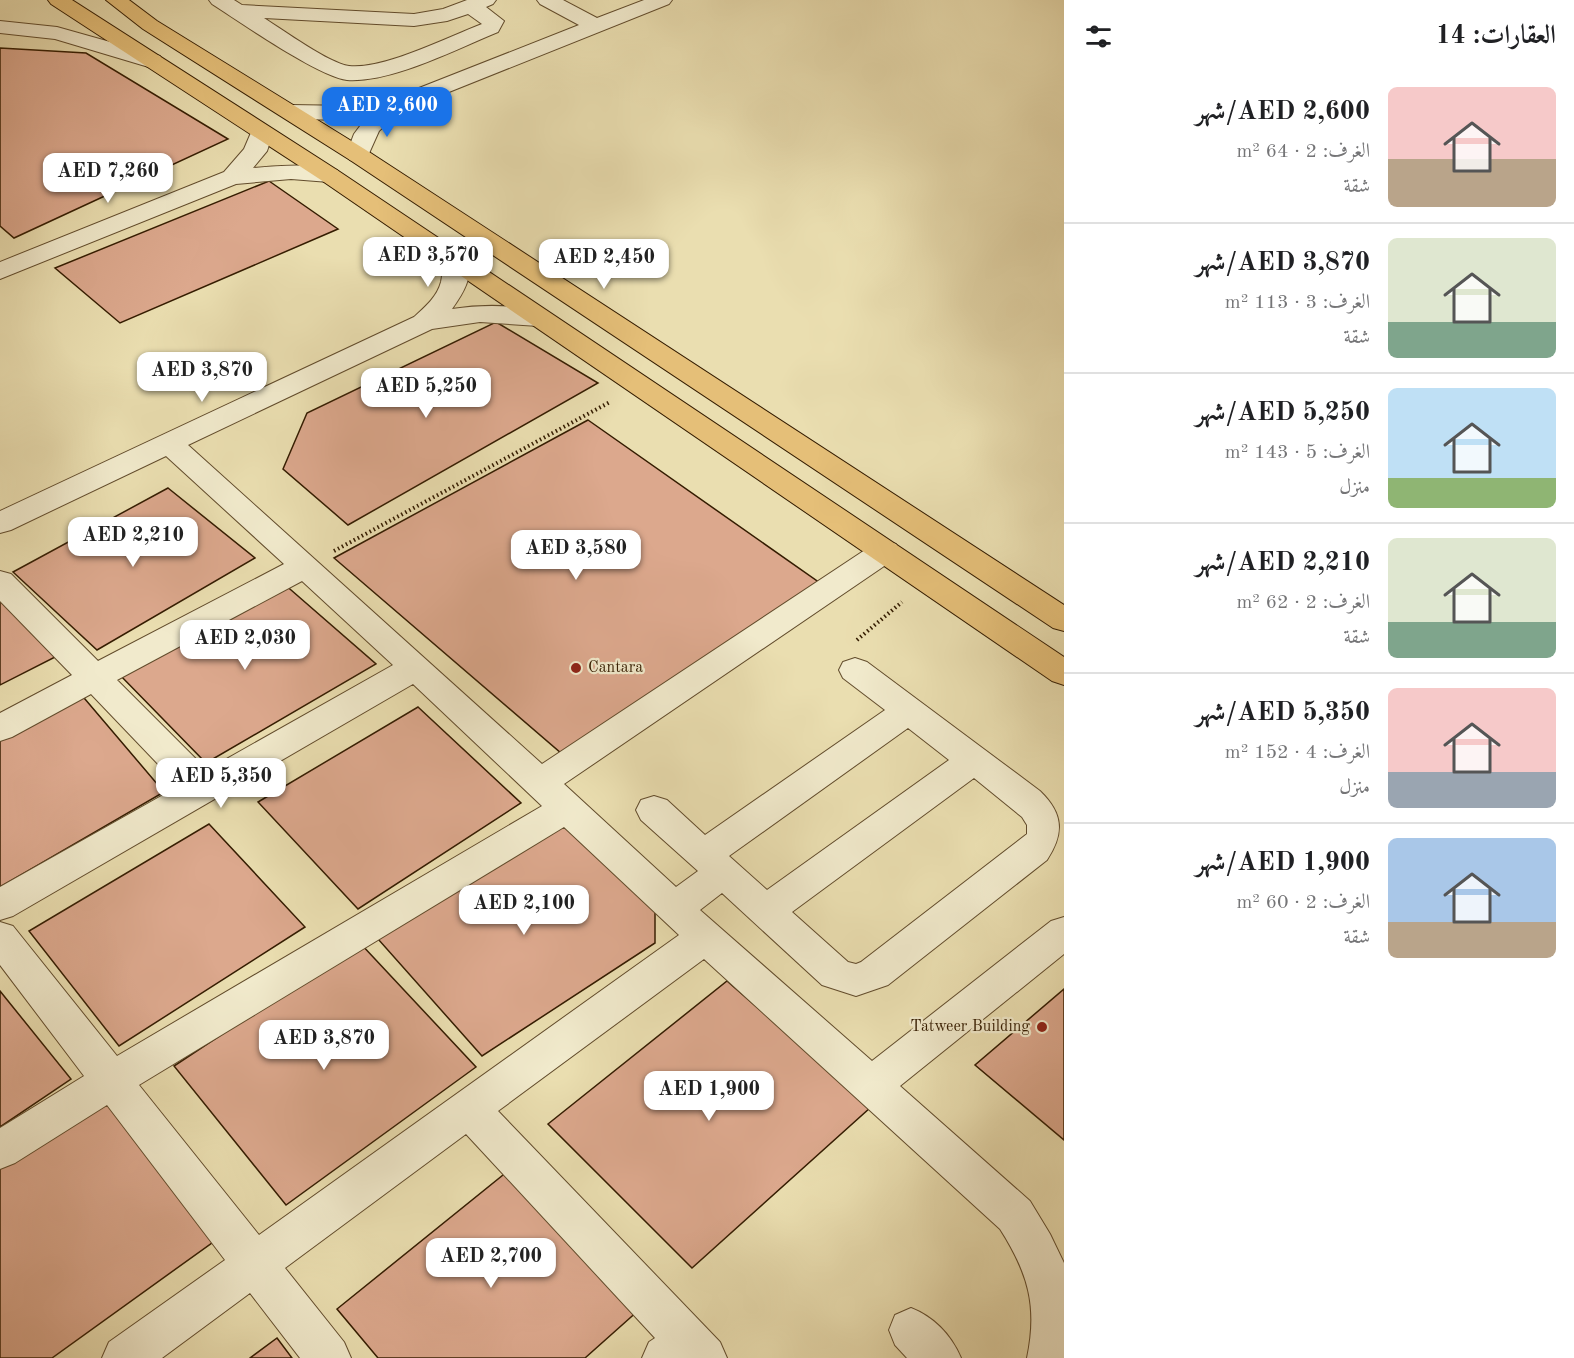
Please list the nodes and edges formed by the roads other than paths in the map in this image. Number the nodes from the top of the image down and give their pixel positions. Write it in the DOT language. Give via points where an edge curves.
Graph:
graph roads {
  1 [pos="58,0"];
  2 [pos="116,0"];
  3 [pos="547,0"];
  4 [pos="662,0"];
  5 [pos="478,3"];
  6 [pos="227,5"];
  7 [pos="149,12"];
  8 [pos="596,26"];
  9 [pos="0,27"];
  10 [pos="152,61"];
  11 [pos="391,107"];
  12 [pos="291,112"];
  13 [pos="261,132"];
  14 [pos="358,155"];
  15 [pos="329,175"];
  16 [pos="232,177"];
  17 [pos="456,263"];
  18 [pos="0,271"];
  19 [pos="538,318"];
  20 [pos="423,323"];
  21 [pos="170,444"];
  22 [pos="0,523"];
  23 [pos="885,551"];
  24 [pos="305,566"];
  25 [pos="0,582"];
  26 [pos="1064,620"];
  27 [pos="416,667"];
  28 [pos="855,670"];
  29 [pos="1064,673"];
  30 [pos="94,678"];
  31 [pos="908,711"];
  32 [pos="0,728"];
  33 [pos="974,760"];
  34 [pos="540,783"];
  35 [pos="204,789"];
  36 [pos="567,808"];
  37 [pos="654,810"];
  38 [pos="713,864"];
  39 [pos="0,905"];
  40 [pos="675,908"];
  41 [pos="765,911"];
  42 [pos="1064,932"];
  43 [pos="0,937"];
  44 [pos="705,937"];
  45 [pos="112,1080"];
  46 [pos="872,1085"];
  47 [pos="469,1109"];
  48 [pos="0,1150"];
  49 [pos="255,1264"];
  50 [pos="685,1352"];
  51 [pos="125,1358"];
  52 [pos="328,1358"];
  53 [pos="1050,1358"];
  1 -- 10 [label="main road"];
  2 -- 7 [label="main road"];
  3 -- 8 [label="street"];
  4 -- 8 [label="street"];
  5 -- 6 [label="street" via="437,18 414,20"];
  5 -- 6 [label="street" via="493,21 491,28 384,70 360,74 328,66"];
  7 -- 12 [label="main road"];
  8 -- 11 [label="street"];
  9 -- 10 [label="street" via="57,33"];
  10 -- 13 [label="main road"];
  11 -- 12 [label="street" via="352,113"];
  11 -- 14 [label="street" via="371,124"];
  12 -- 14 [label="main road"];
  13 -- 15 [label="main road"];
  13 -- 16 [label="street" via="255,151"];
  14 -- 26 [label="main road"];
  15 -- 16 [label="street" via="291,171"];
  15 -- 17 [label="main road"];
  16 -- 18 [label="street"];
  17 -- 19 [label="main road"];
  17 -- 20 [label="street" via="453,288 437,312"];
  19 -- 20 [label="street" via="480,313"];
  19 -- 23 [label="main road"];
  20 -- 21 [label="street"];
  21 -- 22 [label="street"];
  21 -- 24 [label="street"];
  23 -- 29 [label="main road"];
  23 -- 34 [label="street"];
  24 -- 27 [label="street"];
  24 -- 30 [label="street"];
  25 -- 30 [label="street"];
  27 -- 34 [label="street"];
  27 -- 35 [label="street"];
  28 -- 31 [label="street"];
  30 -- 32 [label="street"];
  30 -- 35 [label="street"];
  31 -- 33 [label="street"];
  31 -- 38 [label="street"];
  33 -- 41 [label="street"];
  33 -- 41 [label="street" via="1039,810 1045,821 1043,842 874,974 856,980 836,974"];
  34 -- 36 [label="street"];
  35 -- 39 [label="street"];
  36 -- 40 [label="street"];
  36 -- 45 [label="street"];
  37 -- 38 [label="street"];
  38 -- 40 [label="street"];
  38 -- 41 [label="street"];
  40 -- 44 [label="street"];
  42 -- 46 [label="street"];
  43 -- 45 [label="street"];
  44 -- 46 [label="street"];
  44 -- 47 [label="street"];
  45 -- 48 [label="street"];
  45 -- 49 [label="street"];
  46 -- 53 [label="street" via="1016,1215 1036,1244 1049,1275 1056,1309"];
  47 -- 49 [label="street"];
  47 -- 50 [label="street"];
  49 -- 51 [label="street"];
  49 -- 52 [label="street"];
}
